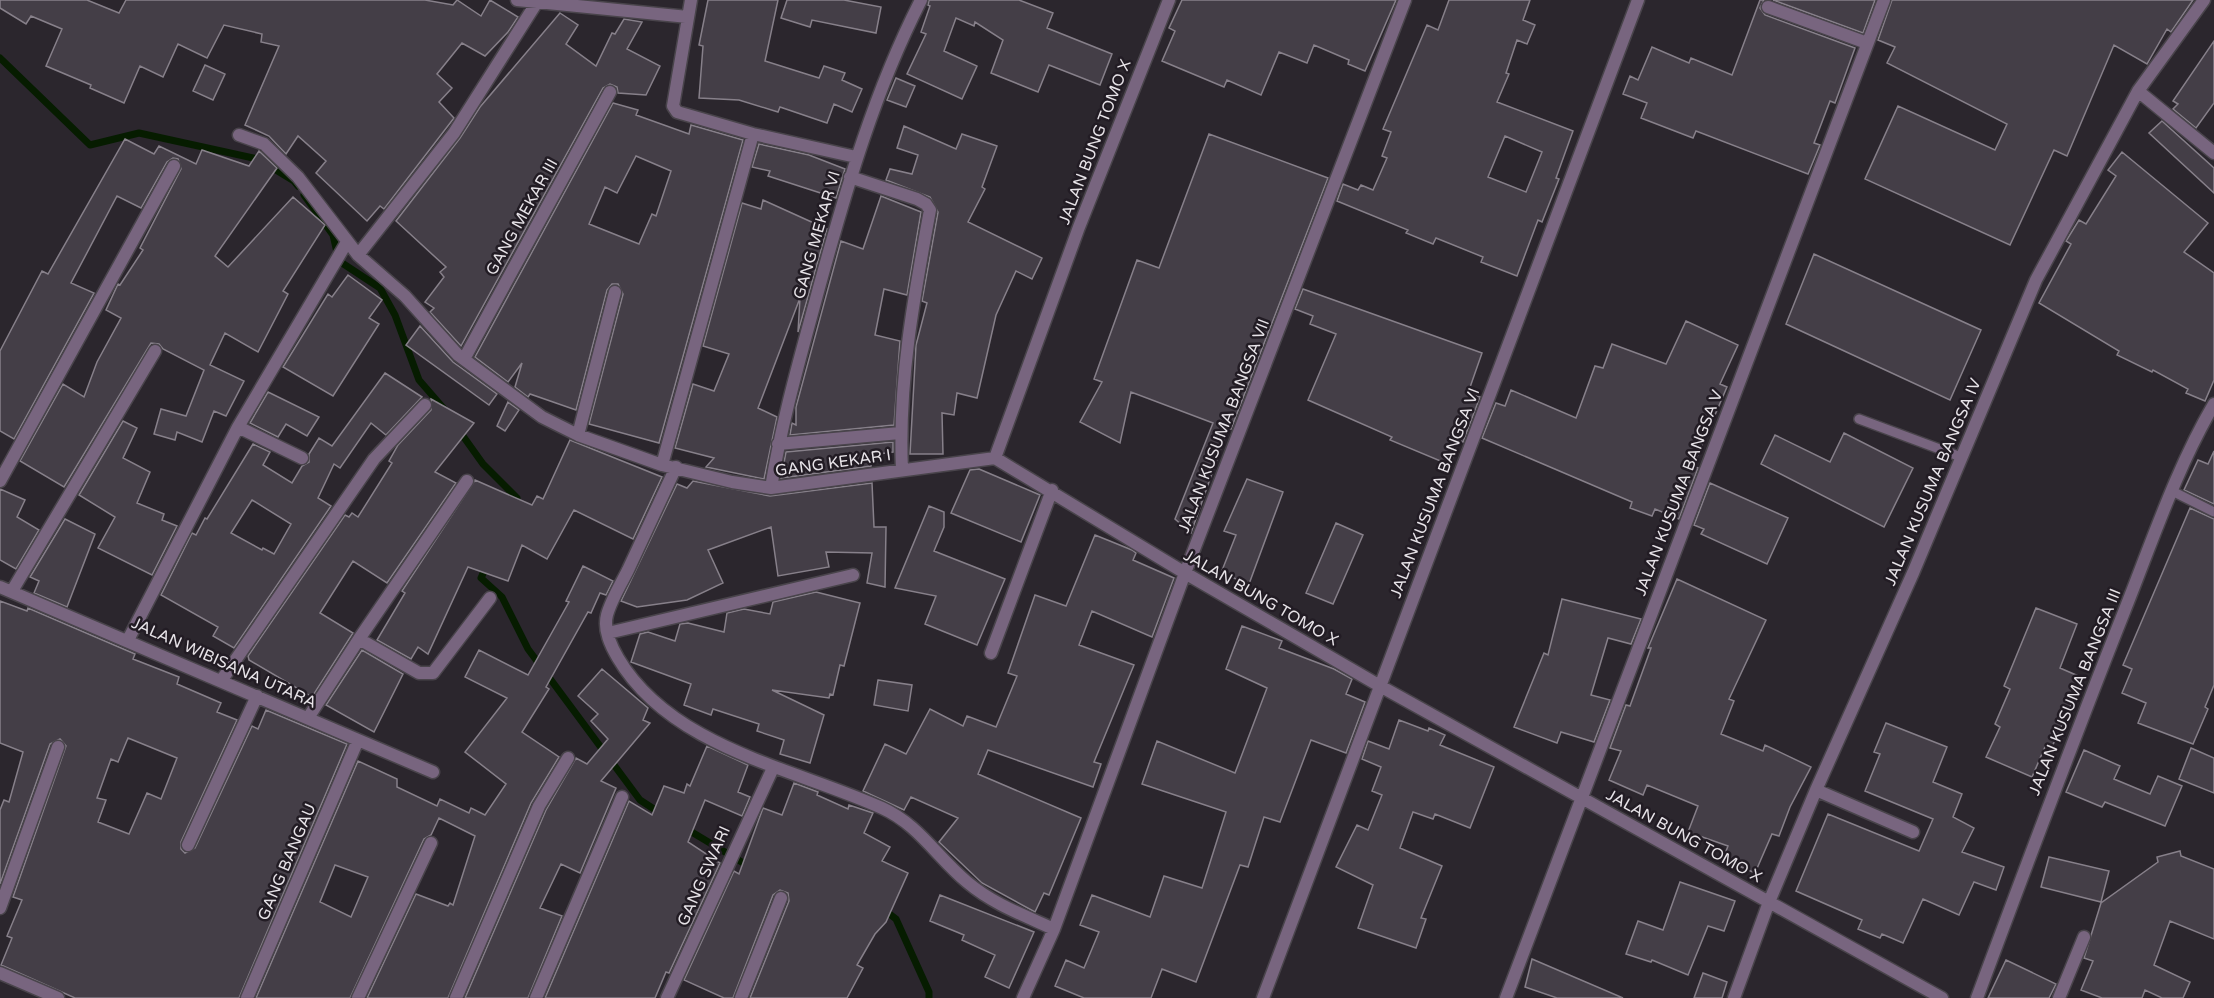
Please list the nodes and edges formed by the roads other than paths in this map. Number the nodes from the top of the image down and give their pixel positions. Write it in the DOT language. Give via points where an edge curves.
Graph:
graph roads {
  1 [pos="517,0"];
  2 [pos="691,0"];
  3 [pos="921,0"];
  4 [pos="1169,0"];
  5 [pos="1405,0"];
  6 [pos="1638,0"];
  7 [pos="1884,0"];
  8 [pos="2204,0"];
  9 [pos="537,2"];
  10 [pos="1768,7"];
  11 [pos="688,16"];
  12 [pos="1867,43"];
  13 [pos="2138,91"];
  14 [pos="610,92"];
  15 [pos="753,134"];
  16 [pos="239,135"];
  17 [pos="2214,153"];
  18 [pos="856,157"];
  19 [pos="174,166"];
  20 [pos="850,177"];
  21 [pos="345,246"];
  22 [pos="358,255"];
  23 [pos="615,292"];
  24 [pos="155,351"];
  25 [pos="464,359"];
  26 [pos="2214,404"];
  27 [pos="425,405"];
  28 [pos="1859,419"];
  29 [pos="238,427"];
  30 [pos="900,433"];
  31 [pos="578,435"];
  32 [pos="778,444"];
  33 [pos="302,458"];
  34 [pos="996,458"];
  35 [pos="1962,458"];
  36 [pos="662,465"];
  37 [pos="676,467"];
  38 [pos="902,470"];
  39 [pos="0,481"];
  40 [pos="467,481"];
  41 [pos="771,488"];
  42 [pos="1052,490"];
  43 [pos="2172,491"];
  44 [pos="2214,512"];
  45 [pos="1185,573"];
  46 [pos="854,576"];
  47 [pos="6,589"];
  48 [pos="490,598"];
  49 [pos="608,633"];
  50 [pos="359,639"];
  51 [pos="128,640"];
  52 [pos="991,653"];
  53 [pos="221,681"];
  54 [pos="1380,686"];
  55 [pos="257,696"];
  56 [pos="308,718"];
  57 [pos="358,740"];
  58 [pos="58,747"];
  59 [pos="568,758"];
  60 [pos="773,768"];
  61 [pos="433,772"];
  62 [pos="1816,790"];
  63 [pos="622,797"];
  64 [pos="1581,797"];
  65 [pos="1913,832"];
  66 [pos="431,843"];
  67 [pos="188,845"];
  68 [pos="781,898"];
  69 [pos="1769,902"];
  70 [pos="0,908"];
  71 [pos="1054,929"];
  72 [pos="2084,937"];
  73 [pos="0,973"];
  74 [pos="58,998"];
  75 [pos="247,998"];
  76 [pos="358,998"];
  77 [pos="456,998"];
  78 [pos="536,998"];
  79 [pos="667,998"];
  80 [pos="741,998"];
  81 [pos="1023,998"];
  82 [pos="1263,998"];
  83 [pos="1506,998"];
  84 [pos="1734,998"];
  85 [pos="1942,998"];
  86 [pos="1977,998"];
  87 [pos="2059,998"];
  1 -- 9 [label="street"];
  2 -- 11 [label="street"];
  3 -- 18 [label="street, GANG MEKAR VI" via="902,37"];
  4 -- 34 [label="street, JALAN BUNG TOMO X" via="1079,226"];
  5 -- 45 [label="street, JALAN KUSUMA BANGSA VII"];
  6 -- 54 [label="street, JALAN KUSUMA BANGSA VI"];
  7 -- 12 [label="street, JALAN KUSUMA BANGSA V"];
  8 -- 13 [label="street, JALAN KUSUMA BANGSA IV"];
  9 -- 11 [label="street"];
  9 -- 22 [label="street" via="454,133"];
  10 -- 12 [label="street"];
  11 -- 15 [label="street" via="673,106 681,115"];
  12 -- 64 [label="street, JALAN KUSUMA BANGSA V"];
  13 -- 17 [label="street"];
  13 -- 35 [label="street, JALAN KUSUMA BANGSA IV" via="2036,280"];
  14 -- 25 [label="street, GANG MEKAR III"];
  15 -- 18 [label="street"];
  15 -- 36 [label="street"];
  16 -- 21 [label="street, GANG KEKAR I" via="260,142 298,177"];
  18 -- 20 [label="street, GANG MEKAR VI"];
  19 -- 39 [label="street"];
  20 -- 30 [label="street" via="917,199 930,210 914,292"];
  20 -- 32 [label="street, GANG MEKAR VI"];
  21 -- 22 [label="street, GANG KEKAR I"];
  21 -- 29 [label="street"];
  22 -- 25 [label="street, GANG KEKAR I" via="405,296 448,347"];
  23 -- 31 [label="street"];
  24 -- 47 [label="street"];
  25 -- 31 [label="street, GANG KEKAR I" via="542,417"];
  26 -- 43 [label="street, JALAN KUSUMA BANGSA III"];
  27 -- 53 [label="street" via="374,459"];
  28 -- 35 [label="lane"];
  29 -- 33 [label="street"];
  29 -- 51 [label="street"];
  30 -- 32 [label="street"];
  30 -- 38 [label="street"];
  31 -- 36 [label="street, GANG KEKAR I"];
  32 -- 41 [label="street, GANG MEKAR VI"];
  34 -- 38 [label="street, GANG KEKAR I"];
  34 -- 42 [label="street, JALAN BUNG TOMO X"];
  35 -- 62 [label="street, JALAN KUSUMA BANGSA IV"];
  36 -- 37 [label="street, GANG KEKAR I"];
  37 -- 41 [label="street, GANG KEKAR I" via="732,483"];
  37 -- 49 [label="street" via="606,617"];
  38 -- 41 [label="street, GANG KEKAR I"];
  40 -- 50 [label="street"];
  42 -- 45 [label="street, JALAN BUNG TOMO X"];
  42 -- 52 [label="street"];
  43 -- 44 [label="lane"];
  43 -- 86 [label="street, JALAN KUSUMA BANGSA III" via="2054,788"];
  45 -- 54 [label="street, JALAN BUNG TOMO X"];
  45 -- 71 [label="street, JALAN KUSUMA BANGSA VII"];
  46 -- 49 [label="street"];
  47 -- 51 [label="street, JALAN WIBISANA UTARA"];
  48 -- 50 [label="street" via="433,673 419,674"];
  49 -- 60 [label="street" via="610,645 627,674 673,718"];
  50 -- 56 [label="street"];
  51 -- 53 [label="street, JALAN WIBISANA UTARA"];
  53 -- 55 [label="street, JALAN WIBISANA UTARA"];
  54 -- 64 [label="street, JALAN BUNG TOMO X"];
  54 -- 82 [label="street, JALAN KUSUMA BANGSA VI"];
  55 -- 56 [label="street, JALAN WIBISANA UTARA"];
  55 -- 67 [label="street"];
  56 -- 57 [label="street, JALAN WIBISANA UTARA"];
  57 -- 61 [label="street, JALAN WIBISANA UTARA"];
  57 -- 75 [label="street, GANG BANGAU"];
  58 -- 70 [label="street"];
  59 -- 77 [label="street" via="539,806"];
  60 -- 71 [label="street" via="882,808 903,820 990,900"];
  60 -- 79 [label="street, GANG SWARI"];
  62 -- 65 [label="street"];
  62 -- 69 [label="street, JALAN KUSUMA BANGSA IV"];
  63 -- 78 [label="street"];
  64 -- 69 [label="street, JALAN BUNG TOMO X"];
  64 -- 83 [label="street, JALAN KUSUMA BANGSA V"];
  66 -- 76 [label="street"];
  68 -- 80 [label="street"];
  69 -- 84 [label="street, JALAN KUSUMA BANGSA IV"];
  69 -- 85 [label="street, JALAN BUNG TOMO X"];
  71 -- 81 [label="street, JALAN KUSUMA BANGSA VII"];
  72 -- 87 [label="street"];
  73 -- 74 [label="street"];
}
